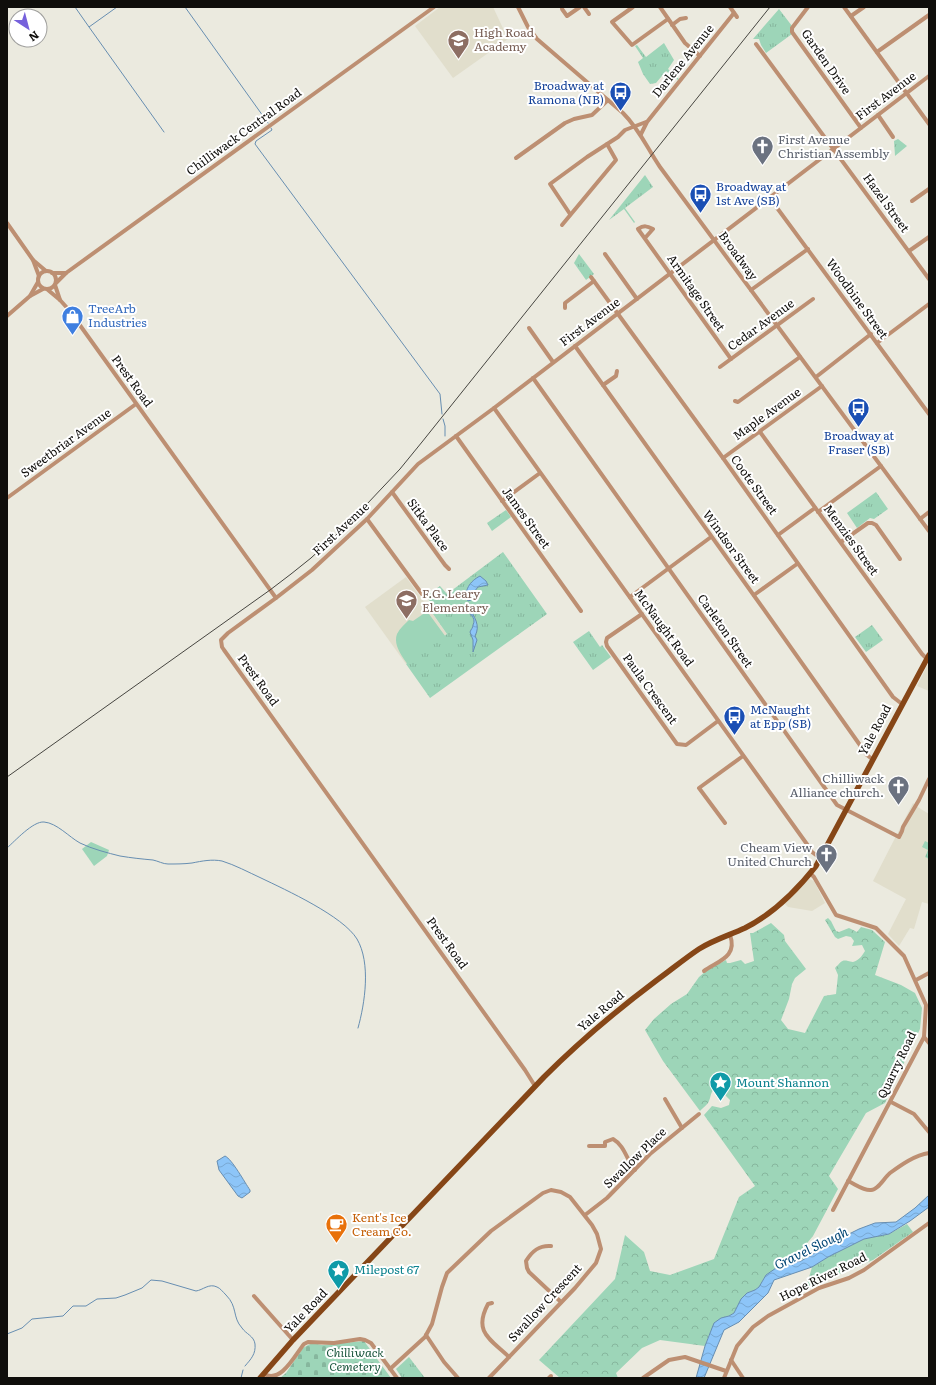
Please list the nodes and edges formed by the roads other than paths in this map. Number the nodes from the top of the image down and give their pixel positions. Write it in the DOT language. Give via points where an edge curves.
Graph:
graph roads {
  1 [pos="434,7"];
  2 [pos="518,7"];
  3 [pos="580,7"];
  4 [pos="584,7"];
  5 [pos="633,7"];
  6 [pos="660,7"];
  7 [pos="730,7"];
  8 [pos="808,7"];
  9 [pos="844,7"];
  10 [pos="864,7"];
  11 [pos="562,9"];
  12 [pos="589,14"];
  13 [pos="929,14"];
  14 [pos="851,16"];
  15 [pos="686,18"];
  16 [pos="668,19"];
  17 [pos="672,25"];
  18 [pos="756,44"];
  19 [pos="877,52"];
  20 [pos="700,56"];
  21 [pos="929,76"];
  22 [pos="907,93"];
  23 [pos="608,100"];
  24 [pos="878,116"];
  25 [pos="628,118"];
  26 [pos="647,122"];
  27 [pos="929,124"];
  28 [pos="635,125"];
  29 [pos="861,128"];
  30 [pos="625,130"];
  31 [pos="641,134"];
  32 [pos="893,137"];
  33 [pos="607,144"];
  34 [pos="834,149"];
  35 [pos="516,158"];
  36 [pos="929,189"];
  37 [pos="769,197"];
  38 [pos="912,201"];
  39 [pos="570,214"];
  40 [pos="7,223"];
  41 [pos="562,225"];
  42 [pos="929,237"];
  43 [pos="645,238"];
  44 [pos="714,240"];
  45 [pos="808,249"];
  46 [pos="909,251"];
  47 [pos="605,254"];
  48 [pos="32,260"];
  49 [pos="46,271"];
  50 [pos="66,272"];
  51 [pos="52,273"];
  52 [pos="670,274"];
  53 [pos="39,276"];
  54 [pos="929,279"];
  55 [pos="38,282"];
  56 [pos="56,284"];
  57 [pos="45,289"];
  58 [pos="751,290"];
  59 [pos="30,296"];
  60 [pos="637,298"];
  61 [pos="813,299"];
  62 [pos="60,300"];
  63 [pos="929,304"];
  64 [pos="565,308"];
  65 [pos="617,314"];
  66 [pos="7,316"];
  67 [pos="777,326"];
  68 [pos="529,328"];
  69 [pos="871,334"];
  70 [pos="877,343"];
  71 [pos="575,346"];
  72 [pos="800,357"];
  73 [pos="731,359"];
  74 [pos="554,362"];
  75 [pos="720,367"];
  76 [pos="617,371"];
  77 [pos="816,377"];
  78 [pos="533,378"];
  79 [pos="603,386"];
  80 [pos="822,386"];
  81 [pos="735,401"];
  82 [pos="136,404"];
  83 [pos="494,408"];
  84 [pos="929,414"];
  85 [pos="760,432"];
  86 [pos="456,436"];
  87 [pos="722,458"];
  88 [pos="881,466"];
  89 [pos="540,473"];
  90 [pos="392,492"];
  91 [pos="7,498"];
  92 [pos="502,501"];
  93 [pos="817,510"];
  94 [pos="929,512"];
  95 [pos="367,519"];
  96 [pos="920,519"];
  97 [pos="929,531"];
  98 [pos="778,535"];
  99 [pos="711,537"];
  100 [pos="841,542"];
  101 [pos="900,559"];
  102 [pos="798,564"];
  103 [pos="449,569"];
  104 [pos="669,569"];
  105 [pos="422,594"];
  106 [pos="754,595"];
  107 [pos="630,597"];
  108 [pos="276,598"];
  109 [pos="581,611"];
  110 [pos="642,614"];
  111 [pos="928,657"];
  112 [pos="902,704"];
  113 [pos="718,721"];
  114 [pos="744,756"];
  115 [pos="872,759"];
  116 [pos="929,778"];
  117 [pos="846,810"];
  118 [pos="725,823"];
  119 [pos="820,858"];
  120 [pos="810,873"];
  121 [pos="730,935"];
  122 [pos="704,971"];
  123 [pos="929,973"];
  124 [pos="916,980"];
  125 [pos="928,1008"];
  126 [pos="924,1036"];
  127 [pos="929,1043"];
  128 [pos="535,1086"];
  129 [pos="665,1100"];
  130 [pos="891,1102"];
  131 [pos="699,1114"];
  132 [pos="682,1128"];
  133 [pos="929,1132"];
  134 [pos="589,1146"];
  135 [pos="929,1153"];
  136 [pos="635,1170"];
  137 [pos="848,1181"];
  138 [pos="833,1210"];
  139 [pos="585,1215"];
  140 [pos="929,1224"];
  141 [pos="551,1246"];
  142 [pos="254,1296"];
  143 [pos="561,1302"];
  144 [pos="492,1303"];
  145 [pos="426,1335"];
  146 [pos="293,1340"];
  147 [pos="509,1357"];
  148 [pos="730,1360"];
  149 [pos="390,1369"];
  150 [pos="726,1371"];
  151 [pos="262,1376"];
  152 [pos="397,1378"];
  153 [pos="458,1378"];
  154 [pos="489,1378"];
  155 [pos="643,1378"];
  156 [pos="724,1378"];
  157 [pos="743,1378"];
  1 -- 50 [label="street, Chilliwack Central Road"];
  2 -- 23 [label="street, Broadway" via="537,39"];
  3 -- 11 [label="street" via="567,16"];
  4 -- 12 [label="street"];
  5 -- 16 [label="street" via="612,22 632,45"];
  6 -- 16 [label="street"];
  7 -- 20 [label="street, Darlene Avenue" via="735,15"];
  8 -- 29 [label="street, Garden Drive" via="792,28 792,32"];
  9 -- 14 [label="street"];
  10 -- 14 [label="street"];
  13 -- 19 [label="street"];
  14 -- 19 [label="street"];
  15 -- 17 [label="street"];
  16 -- 17 [label="street"];
  17 -- 20 [label="street" via="685,43"];
  18 -- 34 [label="street, Hazel Street"];
  19 -- 22 [label="street"];
  20 -- 26 [label="street, Darlene Avenue"];
  21 -- 22 [label="street, First Avenue"];
  22 -- 24 [label="street, First Avenue"];
  22 -- 27 [label="street"];
  23 -- 25 [label="street, Broadway"];
  23 -- 35 [label="street" via="592,115 565,123"];
  24 -- 29 [label="street, First Avenue"];
  24 -- 32 [label="street"];
  25 -- 28 [label="street, Broadway"];
  25 -- 30 [label="street"];
  26 -- 28 [label="street"];
  26 -- 31 [label="street, Darlene Avenue"];
  28 -- 30 [label="street"];
  28 -- 31 [label="street, Broadway"];
  29 -- 34 [label="street, First Avenue"];
  30 -- 33 [label="street"];
  31 -- 44 [label="street, Broadway" via="652,155"];
  33 -- 39 [label="street" via="616,160"];
  33 -- 39 [label="street" via="550,184"];
  34 -- 37 [label="street, First Avenue"];
  34 -- 46 [label="street, Hazel Street"];
  36 -- 38 [label="street"];
  37 -- 44 [label="street, First Avenue"];
  37 -- 45 [label="street, Woodbine Street"];
  39 -- 41 [label="street"];
  40 -- 48 [label="street"];
  42 -- 46 [label="street"];
  43 -- 52 [label="street, Armitage Street"];
  44 -- 52 [label="street, First Avenue"];
  44 -- 58 [label="street, Broadway"];
  45 -- 58 [label="street"];
  45 -- 69 [label="street, Woodbine Street"];
  46 -- 54 [label="street, Hazel Street"];
  47 -- 60 [label="street"];
  48 -- 49 [label="street"];
  48 -- 53 [label="street"];
  49 -- 51 [label="street"];
  49 -- 53 [label="street"];
  50 -- 51 [label="street"];
  50 -- 56 [label="street, Chilliwack Central Road"];
  51 -- 56 [label="street" via="56,277"];
  52 -- 60 [label="street, First Avenue"];
  52 -- 73 [label="street, Armitage Street"];
  53 -- 55 [label="street"];
  55 -- 57 [label="street" via="40,287"];
  55 -- 59 [label="street"];
  56 -- 57 [label="street"];
  56 -- 62 [label="street, Prest Road"];
  57 -- 59 [label="street"];
  57 -- 62 [label="street, Prest Road"];
  58 -- 67 [label="street, Broadway"];
  59 -- 66 [label="street"];
  60 -- 65 [label="street, First Avenue"];
  61 -- 67 [label="street, Cedar Avenue"];
  62 -- 82 [label="street, Prest Road"];
  63 -- 70 [label="street"];
  64 -- 65 [label="street, Coote Street" via="565,303 592,279"];
  65 -- 71 [label="street, First Avenue"];
  65 -- 87 [label="street, Coote Street"];
  67 -- 72 [label="street, Broadway"];
  67 -- 73 [label="street, Cedar Avenue"];
  68 -- 74 [label="street"];
  69 -- 70 [label="street, Woodbine Street"];
  69 -- 77 [label="street"];
  70 -- 84 [label="street, Woodbine Street"];
  71 -- 74 [label="street, First Avenue"];
  71 -- 79 [label="street, Windsor Street"];
  72 -- 77 [label="street, Broadway"];
  72 -- 81 [label="street" via="738,402"];
  73 -- 75 [label="street, Cedar Avenue"];
  74 -- 78 [label="street, First Avenue"];
  76 -- 79 [label="street" via="616,376"];
  77 -- 80 [label="street, Broadway"];
  78 -- 83 [label="street, First Avenue"];
  78 -- 104 [label="street, Carleton Street"];
  79 -- 99 [label="street, Windsor Street"];
  80 -- 85 [label="street, Maple Avenue"];
  80 -- 88 [label="street, Broadway"];
  82 -- 91 [label="street, Sweetbriar Avenue"];
  82 -- 108 [label="street, Prest Road"];
  83 -- 86 [label="street, First Avenue"];
  83 -- 89 [label="street, McNaught Road"];
  85 -- 87 [label="street, Maple Avenue"];
  85 -- 93 [label="street, Menzies Street"];
  86 -- 90 [label="street, First Avenue" via="418,464"];
  86 -- 92 [label="street, James Street"];
  87 -- 98 [label="street, Coote Street"];
  88 -- 93 [label="street"];
  88 -- 96 [label="street, Broadway"];
  89 -- 92 [label="street"];
  89 -- 107 [label="street, McNaught Road"];
  90 -- 95 [label="street, First Avenue"];
  90 -- 103 [label="street, Sitka Place"];
  92 -- 109 [label="street, James Street"];
  93 -- 98 [label="street"];
  93 -- 100 [label="street, Menzies Street"];
  94 -- 96 [label="street"];
  95 -- 105 [label="street"];
  95 -- 108 [label="street, First Avenue" via="312,570"];
  96 -- 97 [label="street, Broadway"];
  98 -- 102 [label="street, Coote Street"];
  99 -- 104 [label="street"];
  99 -- 106 [label="street, Windsor Street"];
  100 -- 101 [label="street" via="872,522"];
  100 -- 111 [label="street, Menzies Street" via="922,654"];
  102 -- 106 [label="street"];
  102 -- 112 [label="street, Coote Street" via="893,696"];
  104 -- 107 [label="street"];
  104 -- 117 [label="street, Carleton Street" via="837,805"];
  106 -- 115 [label="street, Windsor Street"];
  107 -- 110 [label="street, McNaught Road"];
  108 -- 128 [label="street, Prest Road" via="223,637 222,647"];
  110 -- 113 [label="street, McNaught Road"];
  110 -- 113 [label="street, Paula Crescent" via="607,638 607,646 677,744 686,745"];
  111 -- 112 [label="main road, Yale Road"];
  112 -- 115 [label="main road, Yale Road"];
  113 -- 114 [label="street, McNaught Road"];
  114 -- 118 [label="street" via="699,788"];
  114 -- 119 [label="street, McNaught Road" via="812,852"];
  115 -- 117 [label="main road, Yale Road"];
  116 -- 117 [label="street, Carleton Street" via="899,837"];
  117 -- 119 [label="main road, Yale Road"];
  119 -- 120 [label="main road, Yale Road"];
  120 -- 121 [label="main road, Yale Road" via="764,916"];
  120 -- 124 [label="street, Quarry Road" via="836,915 876,928 904,956"];
  121 -- 122 [label="street" via="732,946 726,958"];
  121 -- 128 [label="main road, Yale Road" via="697,950 626,1004"];
  123 -- 124 [label="street"];
  124 -- 125 [label="street, Quarry Road"];
  125 -- 126 [label="street, Quarry Road"];
  126 -- 127 [label="street"];
  126 -- 130 [label="street, Quarry Road"];
  128 -- 146 [label="main road, Yale Road"];
  129 -- 132 [label="street"];
  130 -- 133 [label="street" via="914,1114"];
  130 -- 137 [label="street, Quarry Road"];
  131 -- 132 [label="street, Swallow Place"];
  132 -- 136 [label="street, Swallow Place"];
  134 -- 136 [label="street" via="604,1146 605,1142 613,1139 619,1142"];
  135 -- 137 [label="street" via="918,1156 889,1174 876,1189 865,1189"];
  136 -- 139 [label="street, Swallow Place" via="604,1201"];
  137 -- 138 [label="street, Quarry Road"];
  139 -- 143 [label="street, Swallow Crescent" via="597,1234 601,1249 596,1263"];
  139 -- 145 [label="street, Swallow Crescent" via="570,1197 551,1190 542,1193 491,1230 447,1273 432,1324"];
  140 -- 148 [label="street, Hope River Road" via="864,1270 819,1288 768,1316 744,1336"];
  141 -- 143 [label="street" via="543,1245 531,1253 526,1261 527,1268"];
  142 -- 146 [label="street"];
  143 -- 147 [label="street, Swallow Crescent"];
  144 -- 147 [label="street" via="488,1304 485,1310 483,1329 487,1338"];
  145 -- 149 [label="street"];
  145 -- 153 [label="street"];
  146 -- 151 [label="main road, Yale Road"];
  147 -- 154 [label="street, Swallow Crescent"];
  148 -- 150 [label="street, Hope River Road"];
  148 -- 157 [label="street"];
  149 -- 151 [label="street" via="371,1344 360,1339 334,1343 308,1342 286,1368 273,1376"];
  149 -- 152 [label="street"];
  150 -- 155 [label="street" via="685,1356 669,1360"];
  150 -- 156 [label="street, Hope River Road"];
}
